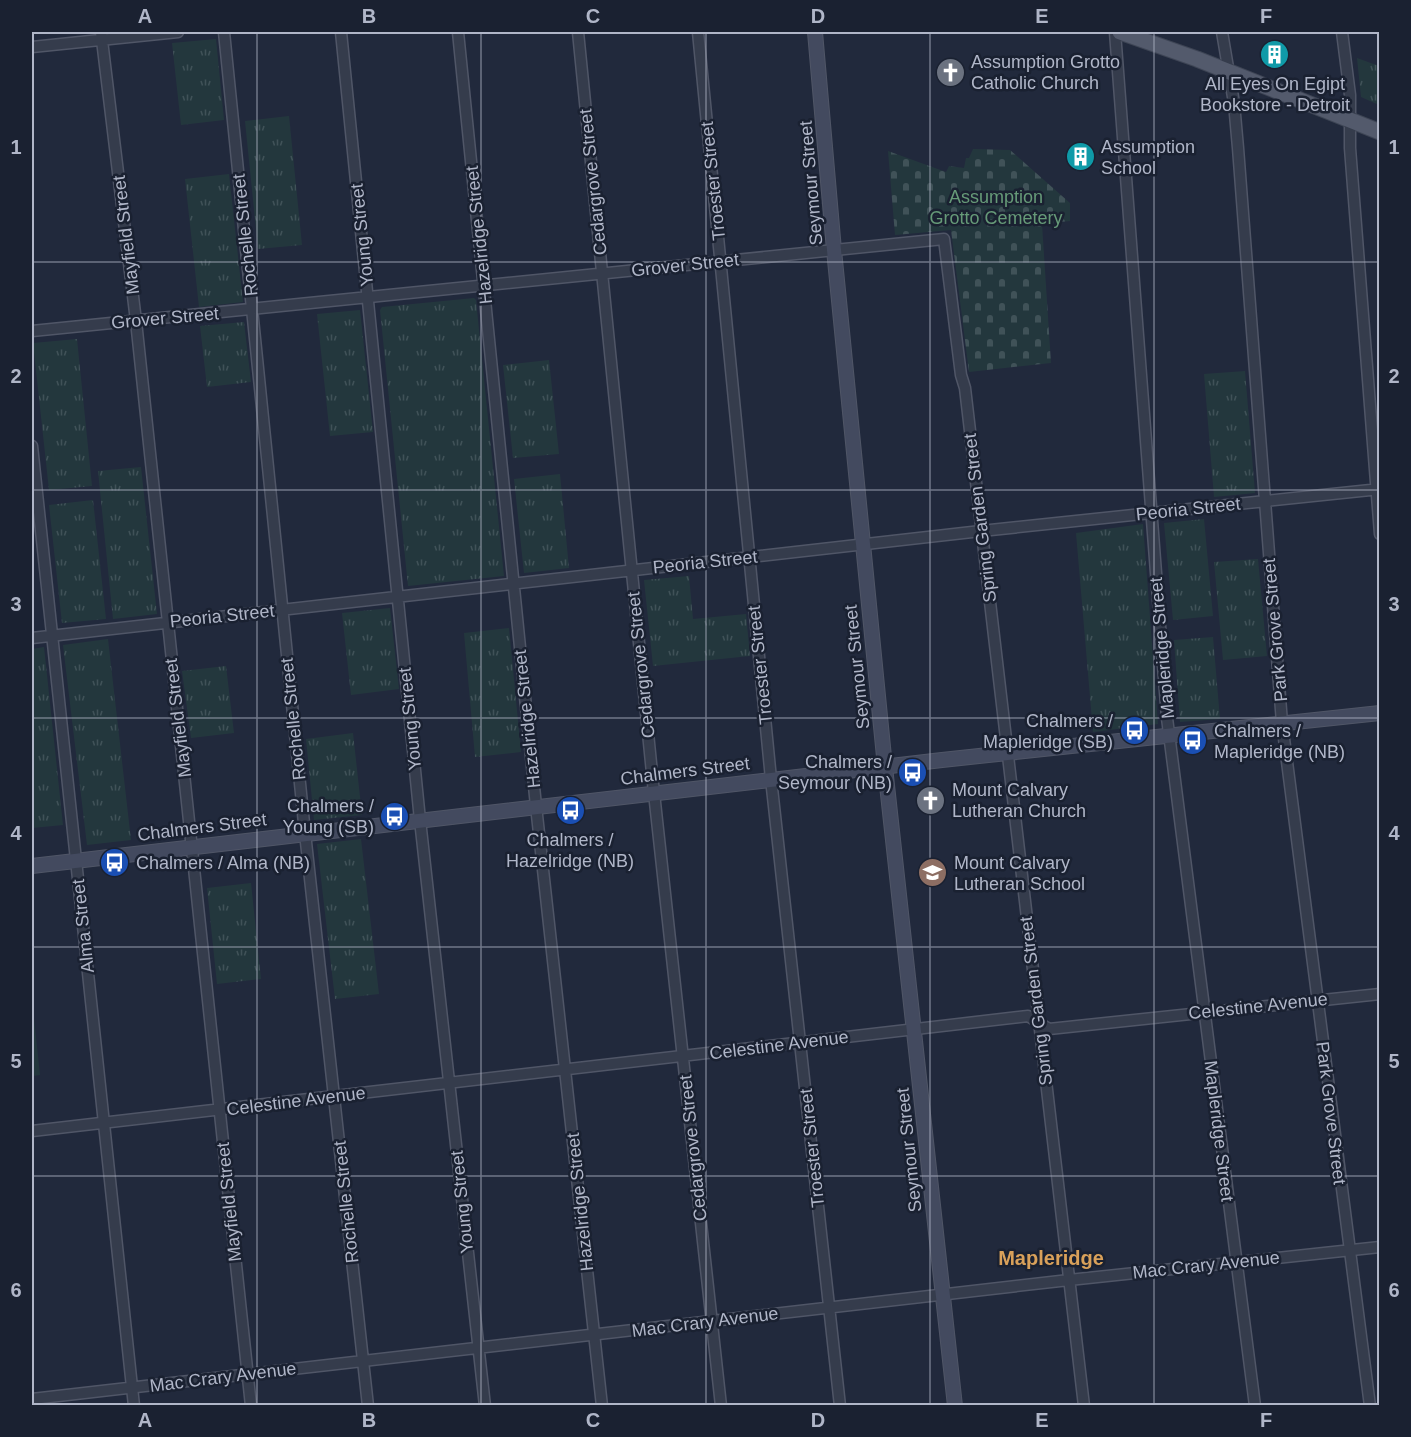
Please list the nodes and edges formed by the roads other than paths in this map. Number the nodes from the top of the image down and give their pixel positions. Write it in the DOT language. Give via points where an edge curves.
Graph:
graph roads {
  1 [pos="178,32"];
  2 [pos="224,32"];
  3 [pos="341,32"];
  4 [pos="458,32"];
  5 [pos="578,32"];
  6 [pos="698,32"];
  7 [pos="815,32"];
  8 [pos="1115,32"];
  9 [pos="1120,32"];
  10 [pos="1222,32"];
  11 [pos="1342,32"];
  12 [pos="102,36"];
  13 [pos="32,47"];
  14 [pos="1229,74"];
  15 [pos="1350,120"];
  16 [pos="1380,132"];
  17 [pos="944,239"];
  18 [pos="834,250"];
  19 [pos="721,262"];
  20 [pos="602,274"];
  21 [pos="484,286"];
  22 [pos="368,298"];
  23 [pos="252,310"];
  24 [pos="136,321"];
  25 [pos="32,331"];
  26 [pos="32,446"];
  27 [pos="1378,489"];
  28 [pos="1264,501"];
  29 [pos="1151,513"];
  30 [pos="981,531"];
  31 [pos="1380,534"];
  32 [pos="863,544"];
  33 [pos="749,557"];
  34 [pos="632,570"];
  35 [pos="513,584"];
  36 [pos="398,597"];
  37 [pos="282,610"];
  38 [pos="166,623"];
  39 [pos="51,636"];
  40 [pos="32,638"];
  41 [pos="1380,713"];
  42 [pos="1282,723"];
  43 [pos="1169,735"];
  44 [pos="1007,752"];
  45 [pos="885,767"];
  46 [pos="771,779"];
  47 [pos="654,793"];
  48 [pos="536,806"];
  49 [pos="420,820"];
  50 [pos="305,833"];
  51 [pos="191,846"];
  52 [pos="76,859"];
  53 [pos="32,866"];
  54 [pos="1380,994"];
  55 [pos="1317,1000"];
  56 [pos="1203,1012"];
  57 [pos="1039,1022"];
  58 [pos="914,1029"];
  59 [pos="801,1042"];
  60 [pos="683,1056"];
  61 [pos="565,1070"];
  62 [pos="449,1083"];
  63 [pos="334,1096"];
  64 [pos="219,1109"];
  65 [pos="104,1123"];
  66 [pos="32,1131"];
  67 [pos="1380,1247"];
  68 [pos="1349,1250"];
  69 [pos="1236,1262"];
  70 [pos="1069,1280"];
  71 [pos="944,1294"];
  72 [pos="830,1307"];
  73 [pos="712,1321"];
  74 [pos="595,1335"];
  75 [pos="479,1348"];
  76 [pos="363,1361"];
  77 [pos="248,1374"];
  78 [pos="132,1388"];
  79 [pos="32,1399"];
  80 [pos="134,1406"];
  81 [pos="251,1406"];
  82 [pos="368,1406"];
  83 [pos="484,1406"];
  84 [pos="602,1406"];
  85 [pos="721,1406"];
  86 [pos="840,1406"];
  87 [pos="955,1406"];
  88 [pos="1084,1406"];
  89 [pos="1255,1406"];
  90 [pos="1370,1406"];
  1 -- 12 [label="street"];
  2 -- 23 [label="street, Rochelle Street"];
  3 -- 22 [label="street, Young Street"];
  4 -- 21 [label="street, Hazelridge Street"];
  5 -- 20 [label="street, Cedargrove Street"];
  6 -- 19 [label="street, Troester Street"];
  7 -- 18 [label="street, Seymour Street"];
  8 -- 29 [label="street, Mapleridge Street"];
  9 -- 14 [label="main road"];
  10 -- 14 [label="street, Park Grove Street"];
  11 -- 15 [label="street"];
  12 -- 13 [label="street"];
  12 -- 24 [label="street, Mayfield Street"];
  14 -- 15 [label="main road"];
  14 -- 28 [label="street, Park Grove Street"];
  15 -- 16 [label="main road"];
  15 -- 27 [label="street"];
  17 -- 18 [label="street, Grover Street"];
  17 -- 30 [label="street, Spring Garden Street"];
  18 -- 19 [label="street, Grover Street"];
  18 -- 32 [label="street, Seymour Street"];
  19 -- 20 [label="street, Grover Street"];
  19 -- 33 [label="street, Troester Street"];
  20 -- 21 [label="street, Grover Street"];
  20 -- 34 [label="street, Cedargrove Street"];
  21 -- 22 [label="street, Grover Street"];
  21 -- 35 [label="street, Hazelridge Street"];
  22 -- 23 [label="street, Grover Street"];
  22 -- 36 [label="street, Young Street"];
  23 -- 24 [label="street, Grover Street"];
  23 -- 37 [label="street, Rochelle Street"];
  24 -- 25 [label="street, Grover Street"];
  24 -- 38 [label="street, Mayfield Street"];
  26 -- 39 [label="street, Alma Street"];
  27 -- 28 [label="street, Peoria Street"];
  27 -- 31 [label="street"];
  28 -- 29 [label="street, Peoria Street"];
  28 -- 42 [label="street, Park Grove Street"];
  29 -- 30 [label="street, Peoria Street"];
  29 -- 43 [label="street, Mapleridge Street"];
  30 -- 32 [label="street, Peoria Street"];
  30 -- 44 [label="street, Spring Garden Street"];
  32 -- 33 [label="street, Peoria Street"];
  32 -- 45 [label="street, Seymour Street"];
  33 -- 34 [label="street, Peoria Street"];
  33 -- 46 [label="street, Troester Street"];
  34 -- 35 [label="street, Peoria Street"];
  34 -- 47 [label="street, Cedargrove Street"];
  35 -- 36 [label="street, Peoria Street"];
  35 -- 48 [label="street, Hazelridge Street"];
  36 -- 37 [label="street, Peoria Street"];
  36 -- 49 [label="street, Young Street"];
  37 -- 38 [label="street, Peoria Street"];
  37 -- 50 [label="street, Rochelle Street"];
  38 -- 39 [label="street, Peoria Street"];
  38 -- 51 [label="street, Mayfield Street"];
  39 -- 40 [label="street, Peoria Street"];
  39 -- 52 [label="street, Alma Street"];
  41 -- 42 [label="street, Chalmers Street"];
  42 -- 43 [label="street, Chalmers Street"];
  42 -- 55 [label="street, Park Grove Street"];
  43 -- 44 [label="street, Chalmers Street"];
  43 -- 56 [label="street, Mapleridge Street"];
  44 -- 45 [label="street, Chalmers Street"];
  44 -- 57 [label="street, Spring Garden Street"];
  45 -- 46 [label="street, Chalmers Street"];
  45 -- 58 [label="street, Seymour Street"];
  46 -- 47 [label="street, Chalmers Street"];
  46 -- 59 [label="street, Troester Street"];
  47 -- 48 [label="street, Chalmers Street"];
  47 -- 60 [label="street, Cedargrove Street"];
  48 -- 49 [label="street, Chalmers Street"];
  48 -- 61 [label="street, Hazelridge Street"];
  49 -- 50 [label="street, Chalmers Street"];
  49 -- 62 [label="street, Young Street"];
  50 -- 51 [label="street, Chalmers Street"];
  50 -- 63 [label="street, Rochelle Street"];
  51 -- 52 [label="street, Chalmers Street"];
  51 -- 64 [label="street, Mayfield Street"];
  52 -- 53 [label="street, Chalmers Street"];
  52 -- 65 [label="street, Alma Street"];
  54 -- 55 [label="street, Celestine Avenue"];
  55 -- 56 [label="street, Celestine Avenue"];
  55 -- 68 [label="street, Park Grove Street"];
  56 -- 57 [label="street, Celestine Avenue" via="1049,1029"];
  56 -- 69 [label="street, Mapleridge Street"];
  57 -- 58 [label="street, Celestine Avenue" via="1028,1016"];
  57 -- 70 [label="street, Spring Garden Street"];
  58 -- 59 [label="street, Celestine Avenue"];
  58 -- 71 [label="street, Seymour Street"];
  59 -- 60 [label="street, Celestine Avenue"];
  59 -- 72 [label="street, Troester Street"];
  60 -- 61 [label="street, Celestine Avenue"];
  60 -- 73 [label="street, Cedargrove Street"];
  61 -- 62 [label="street, Celestine Avenue"];
  61 -- 74 [label="street, Hazelridge Street"];
  62 -- 63 [label="street, Celestine Avenue"];
  62 -- 75 [label="street, Young Street"];
  63 -- 64 [label="street, Celestine Avenue"];
  63 -- 76 [label="street, Rochelle Street"];
  64 -- 65 [label="street, Celestine Avenue"];
  64 -- 77 [label="street, Mayfield Street"];
  65 -- 66 [label="street, Celestine Avenue"];
  65 -- 78 [label="street, Alma Street"];
  67 -- 68 [label="street, Mac Crary Avenue"];
  68 -- 69 [label="street, Mac Crary Avenue"];
  68 -- 90 [label="street, Park Grove Street"];
  69 -- 70 [label="street, Mac Crary Avenue"];
  69 -- 89 [label="street, Mapleridge Street"];
  70 -- 71 [label="street, Mac Crary Avenue"];
  70 -- 88 [label="street, Spring Garden Street"];
  71 -- 72 [label="street, Mac Crary Avenue"];
  71 -- 87 [label="street, Seymour Street"];
  72 -- 73 [label="street, Mac Crary Avenue"];
  72 -- 86 [label="street, Troester Street"];
  73 -- 74 [label="street, Mac Crary Avenue"];
  73 -- 85 [label="street, Cedargrove Street"];
  74 -- 75 [label="street, Mac Crary Avenue"];
  74 -- 84 [label="street, Hazelridge Street"];
  75 -- 76 [label="street, Mac Crary Avenue"];
  75 -- 83 [label="street, Young Street"];
  76 -- 77 [label="street, Mac Crary Avenue"];
  76 -- 82 [label="street, Rochelle Street"];
  77 -- 78 [label="street, Mac Crary Avenue"];
  77 -- 81 [label="street, Mayfield Street"];
  78 -- 79 [label="street, Mac Crary Avenue"];
  78 -- 80 [label="street, Alma Street"];
}
